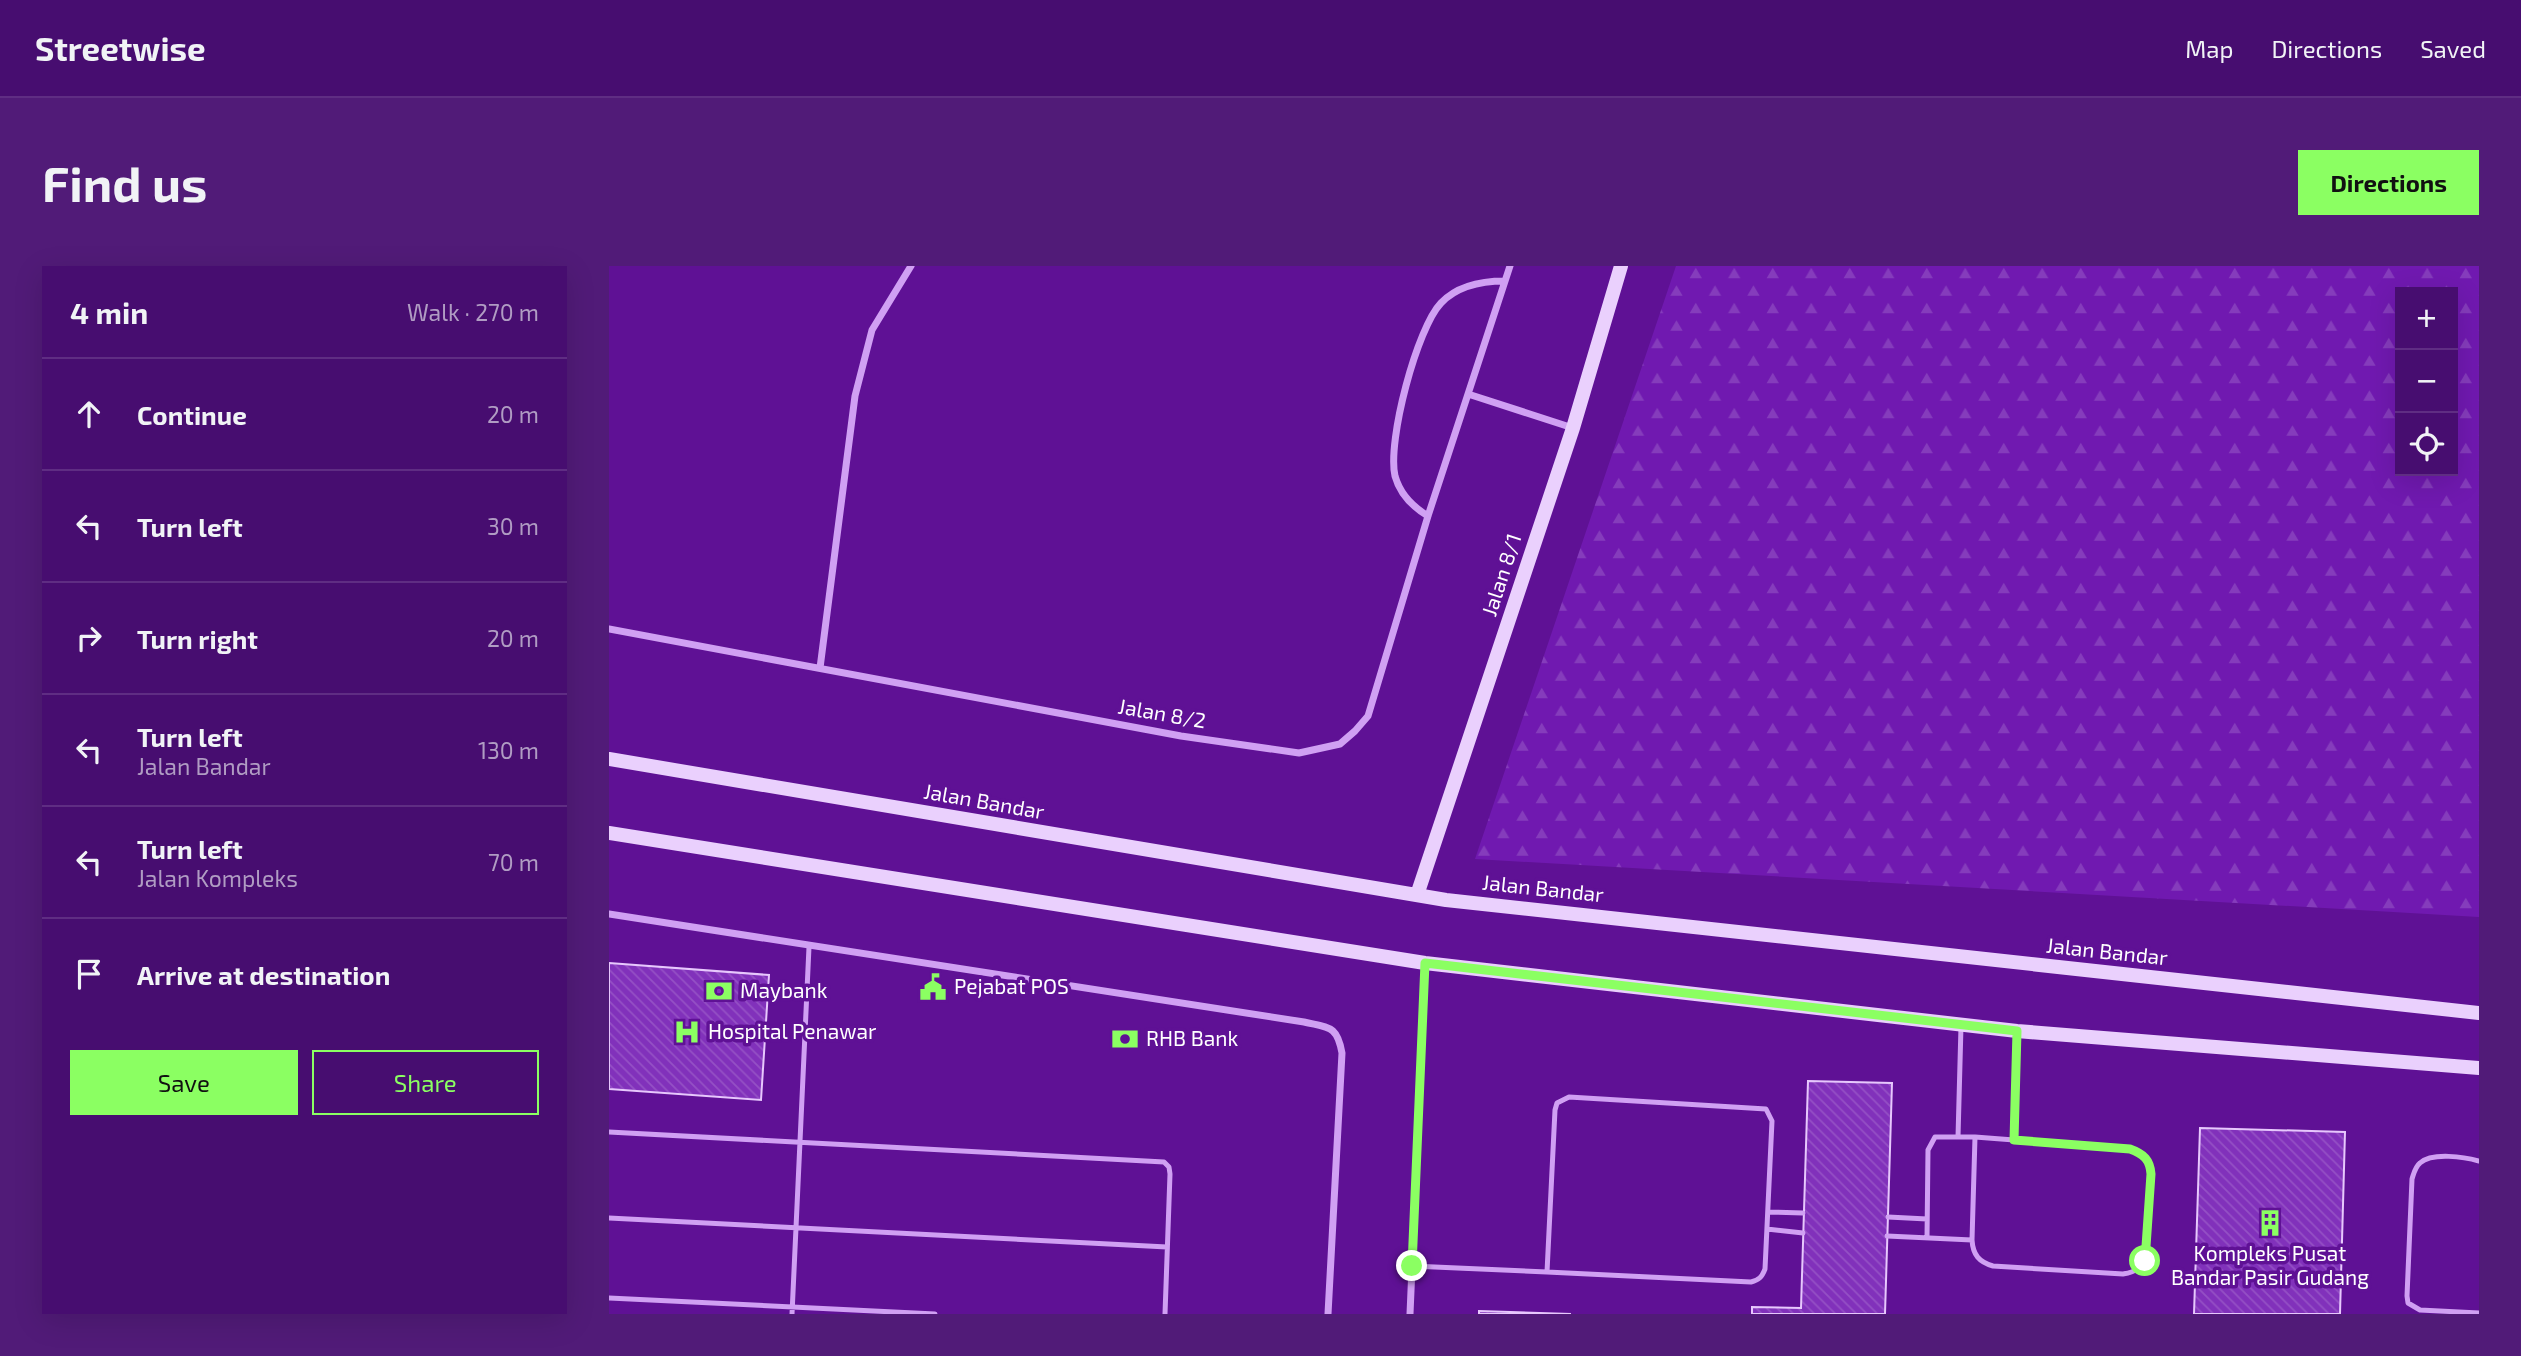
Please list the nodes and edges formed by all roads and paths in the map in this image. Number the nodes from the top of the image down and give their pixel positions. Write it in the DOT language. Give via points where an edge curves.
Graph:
graph roads {
  1 [pos="911,266"];
  2 [pos="1510,266"];
  3 [pos="1621,266"];
  4 [pos="1505,281"];
  5 [pos="1468,394"];
  6 [pos="1573,428"];
  7 [pos="1428,516"];
  8 [pos="609,629"];
  9 [pos="821,668"];
  10 [pos="609,759"];
  11 [pos="609,833"];
  12 [pos="1417,895"];
  13 [pos="609,914"];
  14 [pos="809,947"];
  15 [pos="1425,963"];
  16 [pos="2479,1013"];
  17 [pos="1961,1023"];
  18 [pos="2017,1031"];
  19 [pos="2479,1068"];
  20 [pos="609,1132"];
  21 [pos="1958,1137"];
  22 [pos="1975,1137"];
  23 [pos="2014,1140"];
  24 [pos="800,1142"];
  25 [pos="2479,1161"];
  26 [pos="1768,1212"];
  27 [pos="1804,1213"];
  28 [pos="1888,1217"];
  29 [pos="609,1218"];
  30 [pos="1927,1219"];
  31 [pos="796,1228"];
  32 [pos="1767,1229"];
  33 [pos="1803,1233"];
  34 [pos="1887,1236"];
  35 [pos="1927,1238"];
  36 [pos="1972,1240"];
  37 [pos="1167,1247"];
  38 [pos="1412,1266"];
  39 [pos="1547,1272"];
  40 [pos="609,1298"];
  41 [pos="792,1311"];
  42 [pos="2479,1313"];
  43 [pos="935,1314"];
  44 [pos="1165,1314"];
  45 [pos="1328,1314"];
  46 [pos="1410,1314"];
  1 -- 9 [label="street" via="872,330 855,396"];
  2 -- 4 [label="street, Jalan 8/2"];
  3 -- 6 [label="main road, Jalan 8/1"];
  4 -- 5 [label="street, Jalan 8/2"];
  4 -- 7 [label="street" via="1480,282 1456,291 1435,309 1423,333 1396,425 1393,454 1403,493"];
  5 -- 6 [label="street"];
  5 -- 7 [label="street, Jalan 8/2"];
  6 -- 12 [label="main road, Jalan 8/1"];
  7 -- 9 [label="street, Jalan 8/2" via="1367,716 1340,744 1299,752 1181,736"];
  8 -- 9 [label="street, Jalan 8/2"];
  10 -- 12 [label="main road, Jalan Bandar"];
  11 -- 15 [label="main road"];
  12 -- 16 [label="main road, Jalan Bandar"];
  13 -- 14 [label="street"];
  14 -- 24 [label="lane"];
  14 -- 45 [label="street" via="1304,1022 1335,1031 1342,1053"];
  15 -- 17 [label="main road"];
  15 -- 38 [label="street"];
  17 -- 18 [label="main road"];
  17 -- 21 [label="lane"];
  18 -- 19 [label="main road"];
  18 -- 23 [label="lane"];
  20 -- 24 [label="lane"];
  21 -- 22 [label="lane"];
  21 -- 30 [label="lane" via="1935,1137 1930,1142"];
  22 -- 23 [label="lane"];
  22 -- 36 [label="lane"];
  23 -- 36 [label="lane" via="2130,1149 2146,1157 2151,1174 2145,1261 2123,1274 1993,1266 1978,1258"];
  24 -- 31 [label="lane"];
  24 -- 37 [label="lane" via="1164,1162 1170,1174"];
  25 -- 42 [label="lane" via="2435,1157 2415,1170 2407,1296 2420,1310"];
  26 -- 27 [label="lane"];
  26 -- 32 [label="lane"];
  26 -- 39 [label="lane" via="1772,1121 1766,1109 1569,1097 1557,1103 1555,1110"];
  28 -- 30 [label="lane"];
  29 -- 31 [label="lane"];
  30 -- 35 [label="lane"];
  31 -- 37 [label="lane"];
  31 -- 41 [label="lane"];
  32 -- 33 [label="lane"];
  32 -- 39 [label="lane" via="1765,1269 1758,1281"];
  34 -- 35 [label="lane"];
  35 -- 36 [label="lane"];
  37 -- 44 [label="lane"];
  38 -- 39 [label="lane"];
  38 -- 46 [label="street"];
  40 -- 41 [label="lane"];
  41 -- 43 [label="lane"];
}
